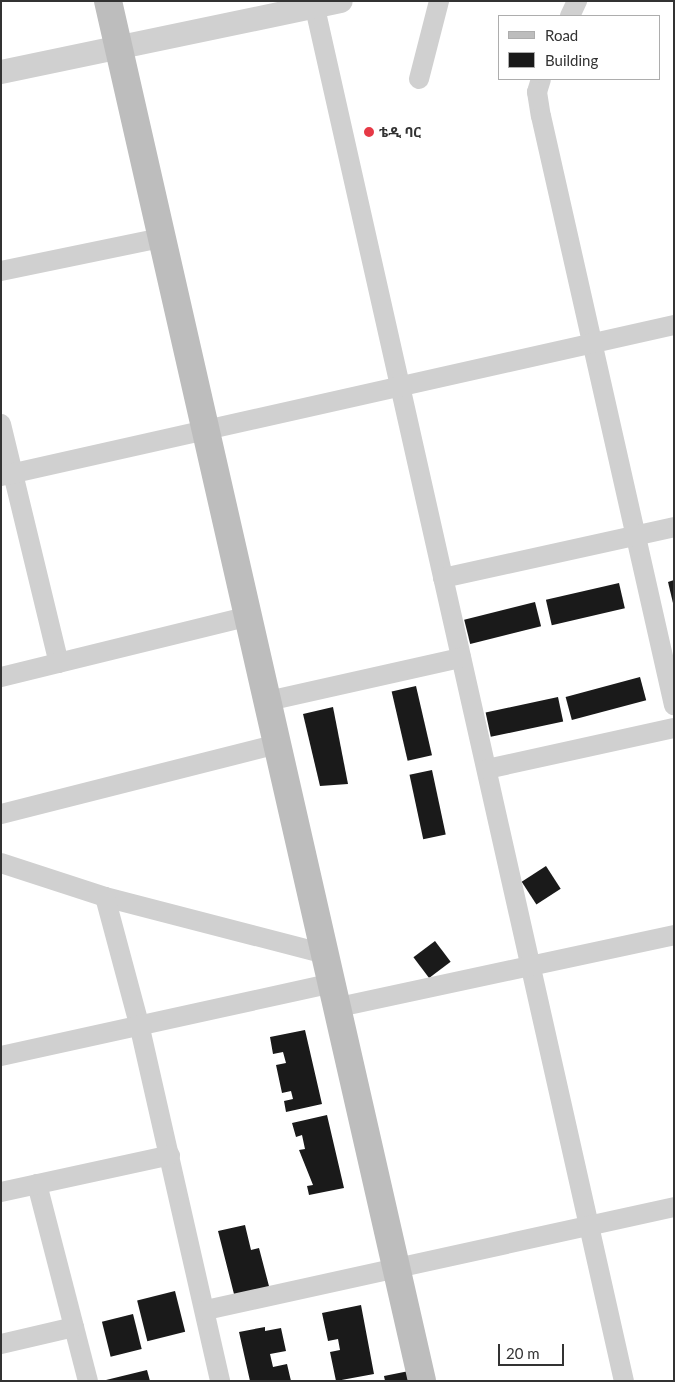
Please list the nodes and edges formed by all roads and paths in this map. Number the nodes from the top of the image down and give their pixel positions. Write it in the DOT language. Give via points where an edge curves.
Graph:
graph roads {
  1 [pos="108,1"];
  2 [pos="439,1"];
  3 [pos="578,1"];
  4 [pos="327,4"];
  5 [pos="571,15"];
  6 [pos="117,46"];
  7 [pos="1,72"];
  8 [pos="419,79"];
  9 [pos="541,80"];
  10 [pos="161,238"];
  11 [pos="1,271"];
  12 [pos="674,324"];
  13 [pos="595,341"];
  14 [pos="400,386"];
  15 [pos="1,424"];
  16 [pos="205,429"];
  17 [pos="7,475"];
  18 [pos="674,527"];
  19 [pos="638,535"];
  20 [pos="443,578"];
  21 [pos="249,616"];
  22 [pos="461,658"];
  23 [pos="59,663"];
  24 [pos="1,677"];
  25 [pos="268,700"];
  26 [pos="674,705"];
  27 [pos="674,728"];
  28 [pos="278,744"];
  29 [pos="487,769"];
  30 [pos="1,814"];
  31 [pos="1,863"];
  32 [pos="105,897"];
  33 [pos="674,936"];
  34 [pos="326,954"];
  35 [pos="531,964"];
  36 [pos="336,995"];
  37 [pos="139,1024"];
  38 [pos="1,1056"];
  39 [pos="170,1155"];
  40 [pos="37,1184"];
  41 [pos="1,1192"];
  42 [pos="674,1207"];
  43 [pos="586,1225"];
  44 [pos="397,1266"];
  45 [pos="206,1310"];
  46 [pos="74,1328"];
  47 [pos="1,1344"];
  48 [pos="88,1381"];
  49 [pos="220,1381"];
  50 [pos="422,1381"];
  51 [pos="624,1381"];
  1 -- 6 [label="main road"];
  2 -- 8 [label="street"];
  3 -- 5 [label="street"];
  4 -- 6 [label="street"];
  4 -- 14 [label="street"];
  6 -- 7 [label="street"];
  6 -- 10 [label="main road"];
  9 -- 13 [label="street" via="537,92 541,116"];
  10 -- 11 [label="street"];
  10 -- 16 [label="main road"];
  12 -- 13 [label="street"];
  13 -- 14 [label="street"];
  13 -- 19 [label="street"];
  14 -- 16 [label="street"];
  14 -- 20 [label="street"];
  15 -- 17 [label="street"];
  16 -- 17 [label="street"];
  16 -- 21 [label="main road"];
  17 -- 23 [label="street"];
  18 -- 19 [label="street"];
  19 -- 20 [label="street"];
  19 -- 26 [label="street"];
  20 -- 22 [label="street"];
  21 -- 23 [label="street"];
  21 -- 25 [label="main road"];
  22 -- 25 [label="street"];
  22 -- 29 [label="street"];
  23 -- 24 [label="street"];
  25 -- 28 [label="main road"];
  27 -- 29 [label="street"];
  28 -- 30 [label="street"];
  28 -- 34 [label="main road"];
  29 -- 35 [label="street"];
  31 -- 32 [label="street"];
  32 -- 34 [label="street"];
  32 -- 37 [label="street"];
  33 -- 35 [label="street"];
  34 -- 36 [label="main road"];
  35 -- 36 [label="street"];
  35 -- 43 [label="street"];
  36 -- 37 [label="street"];
  36 -- 44 [label="main road"];
  37 -- 38 [label="street"];
  37 -- 39 [label="street"];
  39 -- 40 [label="street"];
  39 -- 45 [label="street"];
  40 -- 41 [label="street"];
  40 -- 46 [label="street"];
  42 -- 43 [label="street"];
  43 -- 44 [label="street"];
  43 -- 51 [label="street"];
  44 -- 45 [label="street"];
  44 -- 50 [label="main road"];
  45 -- 49 [label="street"];
  46 -- 47 [label="street"];
  46 -- 48 [label="street"];
}
